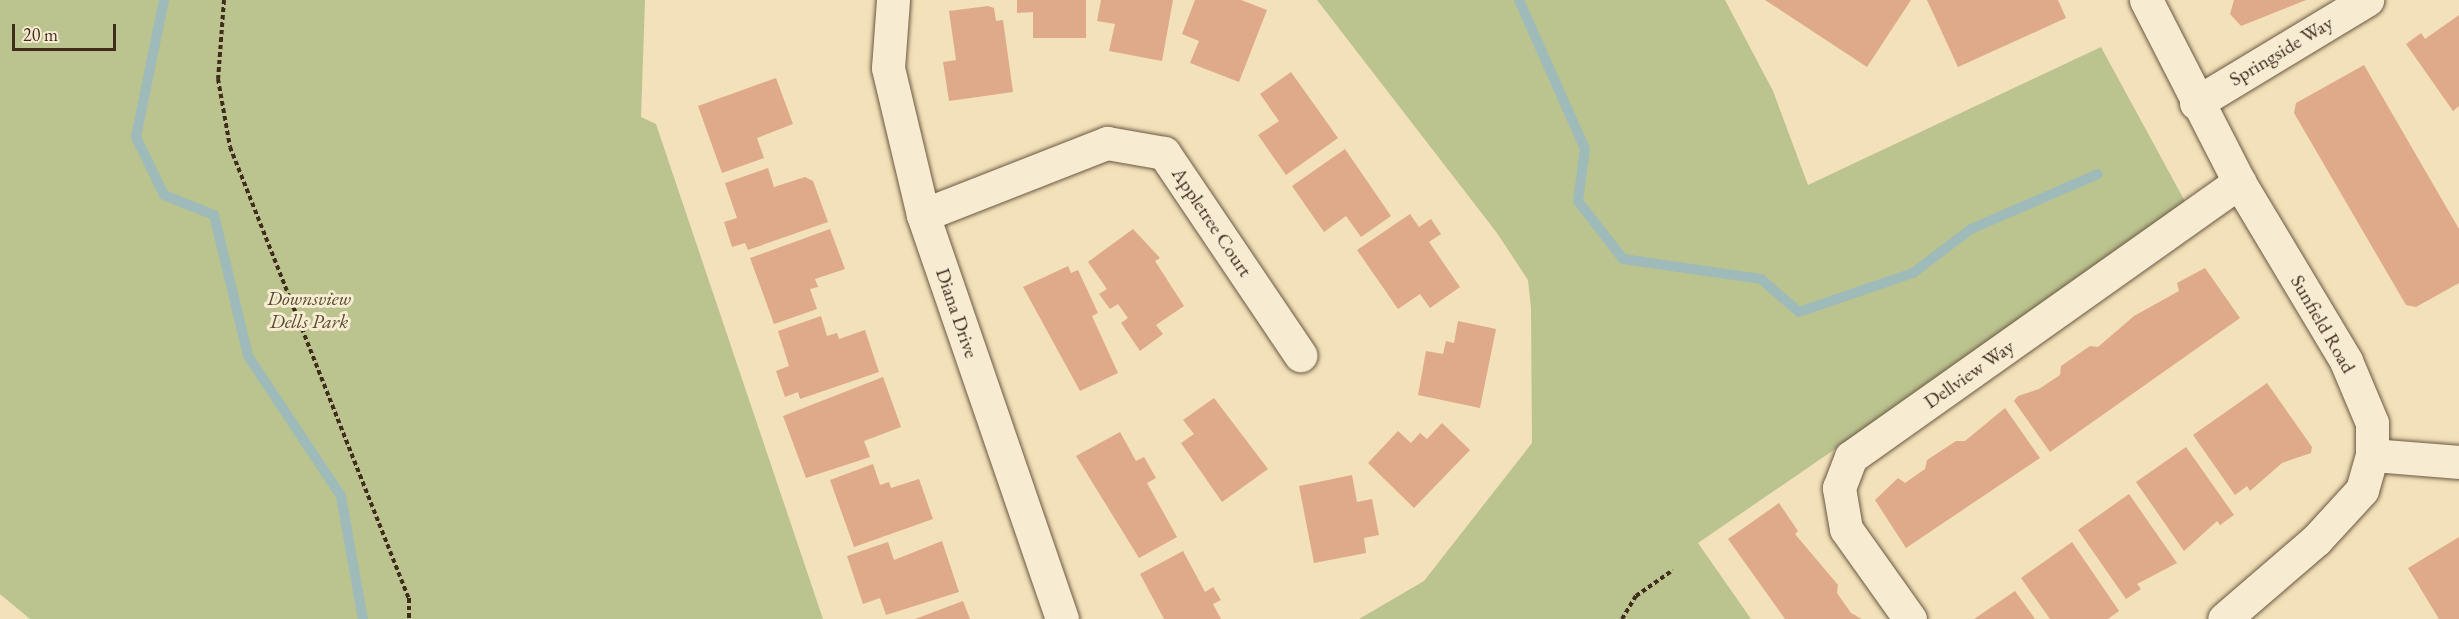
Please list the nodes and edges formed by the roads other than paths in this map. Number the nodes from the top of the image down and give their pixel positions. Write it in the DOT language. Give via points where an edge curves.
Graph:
graph roads {
  1 [pos="893,0"];
  2 [pos="2146,0"];
  3 [pos="2367,0"];
  4 [pos="2196,103"];
  5 [pos="2239,182"];
  6 [pos="923,215"];
  7 [pos="1300,355"];
  8 [pos="2372,455"];
  9 [pos="2459,462"];
  10 [pos="1062,619"];
  11 [pos="1910,619"];
  12 [pos="2224,619"];
  1 -- 6 [label="street, Diana Drive" via="888,68"];
  2 -- 4 [label="street, Sunfield Road"];
  3 -- 4 [label="street, Springside Way"];
  4 -- 5 [label="street, Sunfield Road"];
  5 -- 8 [label="street, Sunfield Road" via="2356,381 2372,423"];
  5 -- 11 [label="street, Dellview Way" via="1851,457 1839,488 1846,529"];
  6 -- 7 [label="street, Appletree Court" via="1107,143 1164,153"];
  6 -- 10 [label="street, Diana Drive"];
  8 -- 9 [label="street"];
  8 -- 12 [label="street, Sunfield Road" via="2362,490 2316,540"];
}
